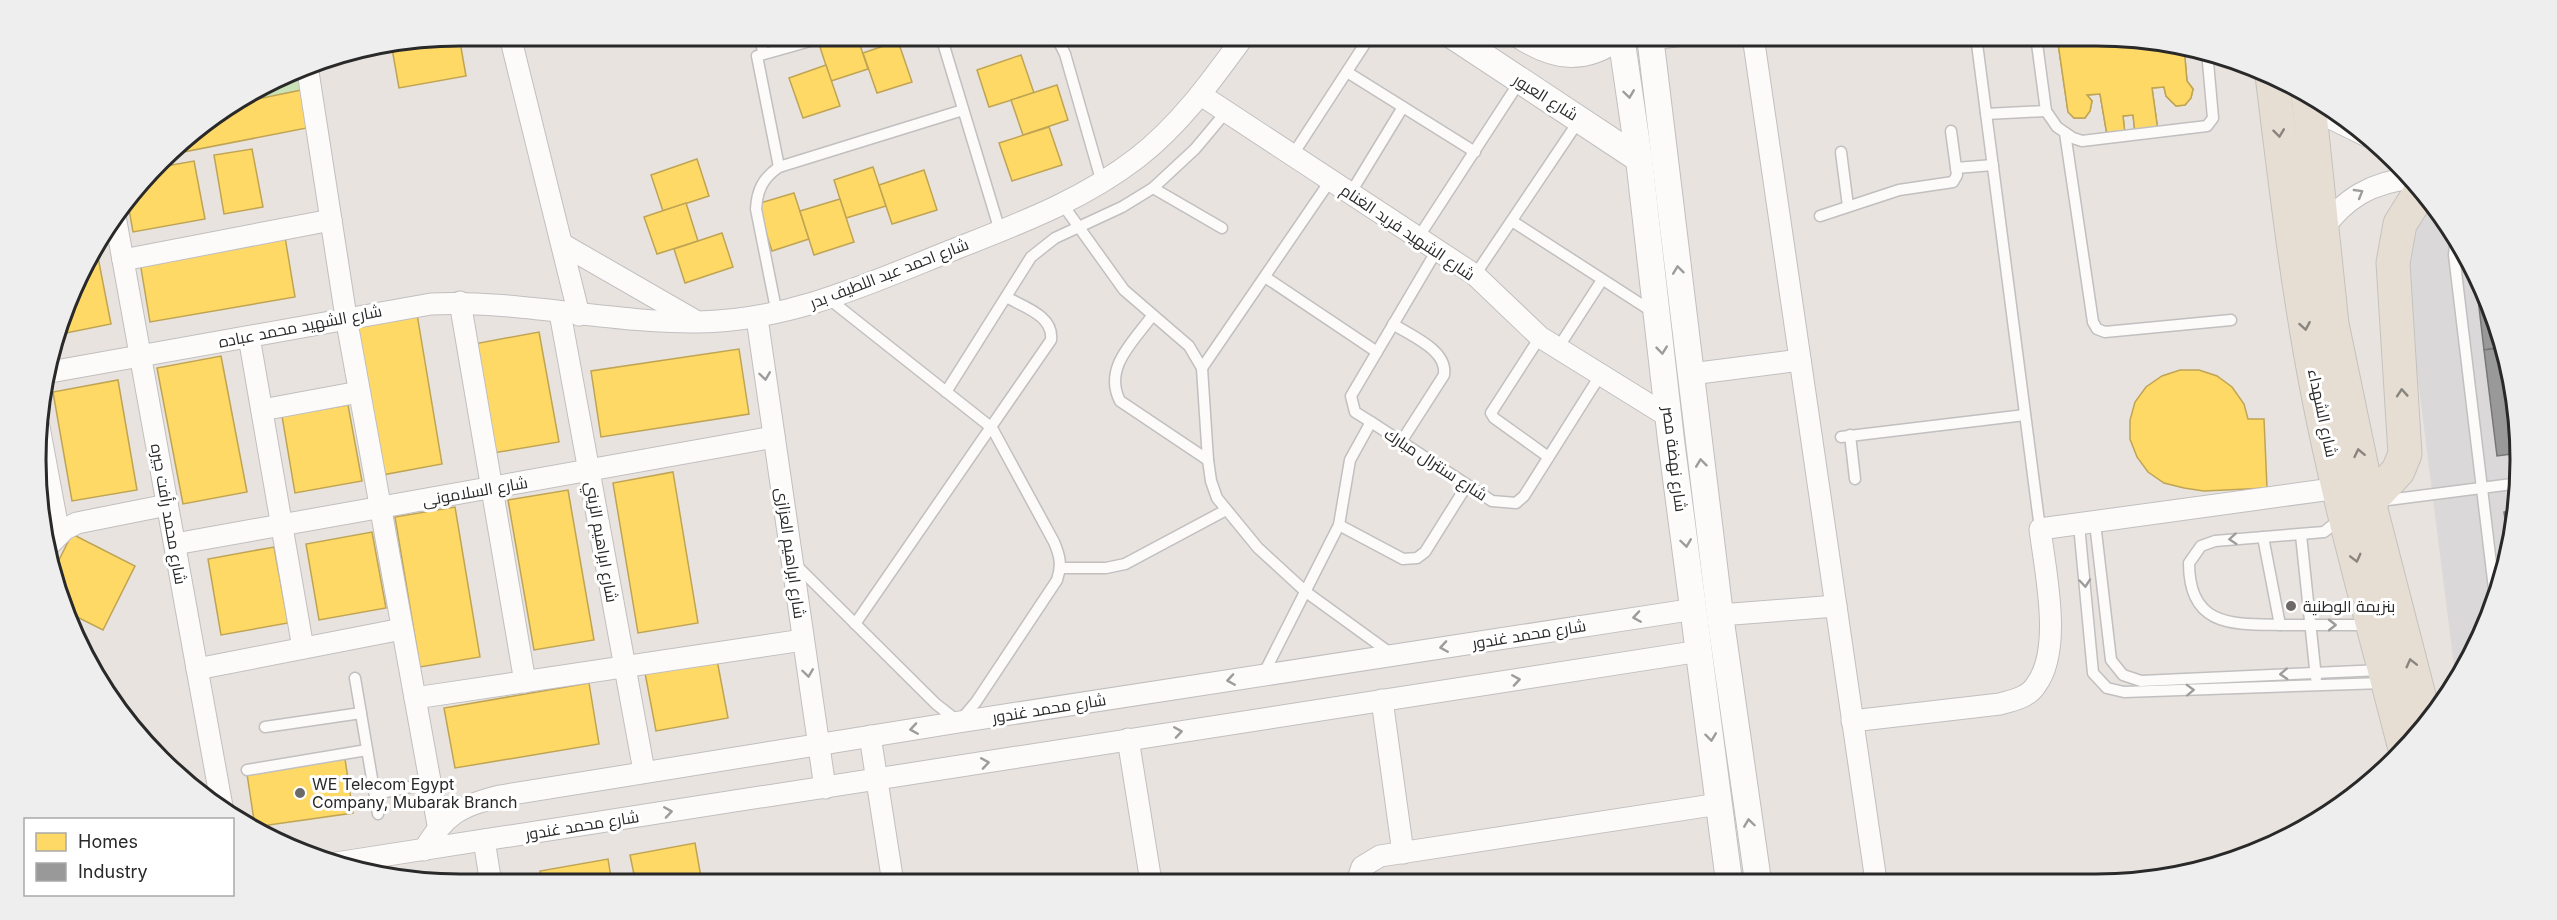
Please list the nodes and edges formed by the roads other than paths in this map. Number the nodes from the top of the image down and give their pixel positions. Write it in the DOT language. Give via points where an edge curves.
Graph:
graph roads {
  1 [pos="512,46"];
  2 [pos="762,46"];
  3 [pos="787,46"];
  4 [pos="944,46"];
  5 [pos="1061,46"];
  6 [pos="1237,46"];
  7 [pos="1364,46"];
  8 [pos="1468,46"];
  9 [pos="1546,46"];
  10 [pos="1580,46"];
  11 [pos="1604,46"];
  12 [pos="1622,46"];
  13 [pos="1651,46"];
  14 [pos="1754,46"];
  15 [pos="1977,46"];
  16 [pos="2037,46"];
  17 [pos="763,52"];
  18 [pos="2208,62"];
  19 [pos="1347,72"];
  20 [pos="309,75"];
  21 [pos="1520,81"];
  22 [pos="2273,86"];
  23 [pos="1201,95"];
  24 [pos="2310,105"];
  25 [pos="1403,107"];
  26 [pos="963,110"];
  27 [pos="2046,111"];
  28 [pos="1226,112"];
  29 [pos="1986,114"];
  30 [pos="1581,118"];
  31 [pos="1951,131"];
  32 [pos="2065,133"];
  33 [pos="1475,152"];
  34 [pos="1841,152"];
  35 [pos="1292,156"];
  36 [pos="1639,159"];
  37 [pos="1993,165"];
  38 [pos="779,167"];
  39 [pos="1956,168"];
  40 [pos="2401,180"];
  41 [pos="1330,181"];
  42 [pos="1102,183"];
  43 [pos="1154,188"];
  44 [pos="1350,194"];
  45 [pos="2417,198"];
  46 [pos="1063,205"];
  47 [pos="1848,206"];
  48 [pos="1820,216"];
  49 [pos="332,220"];
  50 [pos="1512,222"];
  51 [pos="1079,227"];
  52 [pos="1222,228"];
  53 [pos="117,229"];
  54 [pos="1000,231"];
  55 [pos="2321,233"];
  56 [pos="1418,238"];
  57 [pos="562,244"];
  58 [pos="1437,250"];
  59 [pos="2454,252"];
  60 [pos="123,260"];
  61 [pos="1475,275"];
  62 [pos="1265,277"];
  63 [pos="1602,280"];
  64 [pos="1006,297"];
  65 [pos="829,299"];
  66 [pos="460,302"];
  67 [pos="569,314"];
  68 [pos="1658,315"];
  69 [pos="767,316"];
  70 [pos="1152,316"];
  71 [pos="346,317"];
  72 [pos="2231,320"];
  73 [pos="697,322"];
  74 [pos="1393,324"];
  75 [pos="249,337"];
  76 [pos="1540,337"];
  77 [pos="1558,348"];
  78 [pos="1377,352"];
  79 [pos="140,355"];
  80 [pos="1800,360"];
  81 [pos="1202,368"];
  82 [pos="56,371"];
  83 [pos="1601,374"];
  84 [pos="1691,374"];
  85 [pos="360,392"];
  86 [pos="946,392"];
  87 [pos="262,410"];
  88 [pos="2025,415"];
  89 [pos="1669,417"];
  90 [pos="1371,422"];
  91 [pos="992,428"];
  92 [pos="774,437"];
  93 [pos="1401,442"];
  94 [pos="1547,456"];
  95 [pos="1208,460"];
  96 [pos="588,471"];
  97 [pos="1855,478"];
  98 [pos="2510,484"];
  99 [pos="1467,485"];
  100 [pos="492,488"];
  101 [pos="2481,488"];
  102 [pos="2351,500"];
  103 [pos="167,505"];
  104 [pos="380,508"];
  105 [pos="1226,510"];
  106 [pos="2087,524"];
  107 [pos="282,525"];
  108 [pos="1339,525"];
  109 [pos="2040,529"];
  110 [pos="2301,535"];
  111 [pos="2263,537"];
  112 [pos="54,540"];
  113 [pos="175,544"];
  114 [pos="793,563"];
  115 [pos="1061,568"];
  116 [pos="2493,579"];
  117 [pos="1306,592"];
  118 [pos="1836,606"];
  119 [pos="1695,609"];
  120 [pos="1720,615"];
  121 [pos="855,624"];
  122 [pos="2280,625"];
  123 [pos="2311,625"];
  124 [pos="2373,625"];
  125 [pos="402,629"];
  126 [pos="803,640"];
  127 [pos="303,648"];
  128 [pos="2110,650"];
  129 [pos="1700,651"];
  130 [pos="2091,652"];
  131 [pos="1393,655"];
  132 [pos="625,667"];
  133 [pos="197,669"];
  134 [pos="2316,673"];
  135 [pos="1263,675"];
  136 [pos="2386,676"];
  137 [pos="355,678"];
  138 [pos="525,682"];
  139 [pos="2317,686"];
  140 [pos="415,698"];
  141 [pos="1382,700"];
  142 [pos="361,713"];
  143 [pos="2423,714"];
  144 [pos="1852,721"];
  145 [pos="959,722"];
  146 [pos="266,727"];
  147 [pos="870,736"];
  148 [pos="1128,739"];
  149 [pos="2402,739"];
  150 [pos="818,744"];
  151 [pos="367,750"];
  152 [pos="247,770"];
  153 [pos="644,771"];
  154 [pos="877,780"];
  155 [pos="431,783"];
  156 [pos="825,788"];
  157 [pos="375,794"];
  158 [pos="221,798"];
  159 [pos="1719,804"];
  160 [pos="378,814"];
  161 [pos="438,825"];
  162 [pos="484,840"];
  163 [pos="424,850"];
  164 [pos="1403,853"];
  165 [pos="357,860"];
  166 [pos="489,874"];
  167 [pos="892,874"];
  168 [pos="1149,874"];
  169 [pos="1360,874"];
  170 [pos="1728,874"];
  171 [pos="1757,874"];
  172 [pos="1875,874"];
  1 -- 57 [label="street, شارع ابراهيم الزيني"];
  2 -- 17 [label="lane"];
  3 -- 17 [label="lane"];
  4 -- 26 [label="lane"];
  5 -- 42 [label="lane"];
  6 -- 23 [label="street, شارع احمد عبد اللطيف بدر"];
  7 -- 19 [label="lane"];
  8 -- 21 [label="street, شارع العبور"];
  9 -- 10 [label="street" via="1568,55"];
  10 -- 11 [label="street" via="1594,52"];
  12 -- 36 [label="street, شارع نهضة مصر, one-way"];
  84 -- 13 [label="street, شارع نهضة مصر, one-way"];
  14 -- 80 [label="street"];
  15 -- 29 [label="lane"];
  16 -- 27 [label="lane"];
  17 -- 38 [label="lane" via="757,60"];
  18 -- 32 [label="lane" via="2213,118 2207,126 2082,141"];
  19 -- 25 [label="lane"];
  19 -- 35 [label="lane"];
  20 -- 49 [label="street"];
  21 -- 30 [label="street, شارع العبور"];
  21 -- 33 [label="lane"];
  22 -- 102 [label="highway, شارع الشهداء, one-way" via="2300,299"];
  23 -- 28 [label="street, شارع الشهيد فريد الغنام"];
  23 -- 42 [label="street, شارع احمد عبد اللطيف بدر" via="1138,158"];
  24 -- 55 [label="highway, شارع الشهداء"];
  25 -- 33 [label="lane"];
  25 -- 44 [label="lane"];
  26 -- 38 [label="lane"];
  26 -- 54 [label="lane"];
  27 -- 29 [label="lane"];
  27 -- 32 [label="lane"];
  28 -- 35 [label="street, شارع الشهيد فريد الغنام"];
  28 -- 43 [label="lane"];
  29 -- 37 [label="lane"];
  30 -- 36 [label="street, شارع العبور"];
  30 -- 50 [label="lane"];
  31 -- 39 [label="lane"];
  32 -- 72 [label="lane" via="2097,329 2105,333"];
  33 -- 56 [label="lane"];
  34 -- 47 [label="lane"];
  35 -- 41 [label="street, شارع الشهيد فريد الغنام"];
  36 -- 68 [label="street, شارع نهضة مصر"];
  37 -- 39 [label="lane"];
  37 -- 88 [label="lane"];
  38 -- 69 [label="lane" via="761,184 756,209"];
  39 -- 47 [label="lane" via="1957,178 1953,182 1899,189"];
  55 -- 40 [label="street, one-way" via="2334,213 2351,198 2371,186"];
  41 -- 44 [label="street, شارع الشهيد فريد الغنام"];
  41 -- 62 [label="lane"];
  42 -- 46 [label="street, شارع احمد عبد اللطيف بدر"];
  43 -- 51 [label="lane"];
  43 -- 52 [label="lane"];
  44 -- 56 [label="street, شارع الشهيد فريد الغنام"];
  102 -- 45 [label="highway, one-way" via="2398,471 2405,454 2392,263 2400,224"];
  46 -- 51 [label="lane"];
  46 -- 54 [label="street, شارع احمد عبد اللطيف بدر"];
  47 -- 48 [label="lane"];
  49 -- 60 [label="street"];
  49 -- 71 [label="street"];
  50 -- 61 [label="lane"];
  50 -- 63 [label="lane"];
  51 -- 64 [label="lane" via="1031,256"];
  51 -- 70 [label="lane" via="1124,290"];
  53 -- 60 [label="street, شارع محمد رأفت جيره"];
  54 -- 65 [label="street, شارع احمد عبد اللطيف بدر"];
  102 -- 55 [label="highway, شارع الشهداء, one-way"];
  56 -- 58 [label="street, شارع الشهيد فريد الغنام"];
  57 -- 67 [label="street, شارع ابراهيم الزيني"];
  57 -- 73 [label="street"];
  58 -- 61 [label="street, شارع الشهيد فريد الغنام"];
  58 -- 74 [label="lane"];
  59 -- 101 [label="lane"];
  60 -- 79 [label="street, شارع محمد رأفت جيره"];
  61 -- 76 [label="street, شارع الشهيد فريد الغنام"];
  62 -- 78 [label="lane"];
  62 -- 81 [label="lane"];
  63 -- 68 [label="lane"];
  63 -- 77 [label="lane"];
  64 -- 86 [label="lane"];
  64 -- 91 [label="lane" via="1043,318 1052,332 1051,340"];
  65 -- 69 [label="street, شارع احمد عبد اللطيف بدر"];
  65 -- 86 [label="lane"];
  66 -- 67 [label="street, شارع احمد عبد اللطيف بدر"];
  66 -- 71 [label="street, شارع الشهيد محمد عباده"];
  66 -- 100 [label="street"];
  67 -- 73 [label="street, شارع احمد عبد اللطيف بدر"];
  67 -- 96 [label="street, شارع ابراهيم الزيني"];
  68 -- 89 [label="street, شارع نهضة مصر, one-way"];
  69 -- 73 [label="street, شارع احمد عبد اللطيف بدر"];
  69 -- 92 [label="street, شارع ابراهيم العزازى, one-way"];
  70 -- 81 [label="lane" via="1189,346"];
  70 -- 95 [label="lane" via="1114,370 1115,391 1120,401"];
  71 -- 75 [label="street, شارع الشهيد محمد عباده"];
  71 -- 85 [label="street"];
  74 -- 78 [label="lane"];
  74 -- 93 [label="lane" via="1441,356 1445,368"];
  75 -- 79 [label="street, شارع الشهيد محمد عباده"];
  75 -- 87 [label="street"];
  76 -- 77 [label="street, شارع الشهيد فريد الغنام"];
  76 -- 94 [label="lane" via="1491,413"];
  77 -- 83 [label="street, شارع الشهيد فريد الغنام"];
  78 -- 90 [label="lane" via="1351,396 1355,412"];
  79 -- 82 [label="street, شارع الشهيد محمد عباده"];
  79 -- 103 [label="street, شارع محمد رأفت جيره"];
  80 -- 84 [label="street"];
  80 -- 118 [label="street"];
  81 -- 95 [label="lane"];
  83 -- 89 [label="street, شارع الشهيد فريد الغنام"];
  83 -- 94 [label="lane, شارع سنترال مبارك"];
  120 -- 84 [label="street, شارع نهضة مصر, one-way"];
  85 -- 87 [label="street"];
  85 -- 104 [label="street"];
  86 -- 91 [label="lane"];
  87 -- 107 [label="street"];
  88 -- 97 [label="lane" via="1846,436"];
  88 -- 109 [label="lane"];
  89 -- 119 [label="street, شارع نهضة مصر, one-way"];
  90 -- 93 [label="lane, شارع سنترال مبارك"];
  90 -- 108 [label="lane, شارع سنترال مبارك" via="1350,460"];
  91 -- 115 [label="lane" via="1060,554"];
  91 -- 121 [label="lane"];
  92 -- 96 [label="street, شارع السلامونى"];
  92 -- 114 [label="street, شارع ابراهيم العزازى"];
  93 -- 99 [label="lane, شارع سنترال مبارك"];
  94 -- 99 [label="lane, شارع سنترال مبارك" via="1516,503 1492,501"];
  95 -- 105 [label="lane" via="1210,481"];
  96 -- 100 [label="street, شارع السلامونى"];
  96 -- 132 [label="street, شارع ابراهيم الزيني"];
  98 -- 101 [label="lane"];
  99 -- 108 [label="lane" via="1425,552 1417,558 1403,559"];
  100 -- 104 [label="street, شارع السلامونى"];
  100 -- 138 [label="street"];
  101 -- 102 [label="lane"];
  101 -- 116 [label="lane"];
  102 -- 106 [label="street"];
  102 -- 110 [label="lane" via="2331,529"];
  102 -- 124 [label="highway, شارع الشهداء, one-way"];
  143 -- 102 [label="highway, شارع الشهداء, one-way"];
  103 -- 112 [label="street" via="77,523"];
  103 -- 113 [label="street, شارع محمد رأفت جيره"];
  104 -- 107 [label="street, شارع السلامونى"];
  104 -- 125 [label="street"];
  105 -- 115 [label="lane" via="1125,564"];
  105 -- 117 [label="lane" via="1258,548"];
  106 -- 109 [label="street"];
  106 -- 128 [label="lane"];
  106 -- 130 [label="lane, one-way"];
  107 -- 113 [label="street, شارع السلامونى"];
  107 -- 127 [label="street"];
  108 -- 117 [label="lane, شارع سنترال مبارك"];
  109 -- 144 [label="street" via="2049,640 2046,665 2036,686 2022,698 2000,704"];
  110 -- 111 [label="lane"];
  110 -- 123 [label="lane"];
  111 -- 122 [label="lane"];
  111 -- 122 [label="lane, one-way" via="2207,542 2195,550 2189,570 2194,596 2213,617 2234,624"];
  113 -- 133 [label="street, شارع محمد رأفت جيره"];
  114 -- 121 [label="lane"];
  114 -- 126 [label="street, شارع ابراهيم العزازى"];
  115 -- 145 [label="lane" via="1057,580"];
  117 -- 131 [label="lane"];
  117 -- 135 [label="lane, شارع سنترال مبارك"];
  118 -- 120 [label="street"];
  118 -- 144 [label="street"];
  119 -- 129 [label="street, شارع نهضة مصر"];
  119 -- 131 [label="street, شارع محمد غندور, one-way"];
  171 -- 120 [label="street, شارع نهضة مصر, one-way"];
  121 -- 145 [label="lane"];
  122 -- 123 [label="lane"];
  123 -- 124 [label="lane, one-way"];
  123 -- 134 [label="lane"];
  124 -- 136 [label="highway, شارع الشهداء"];
  125 -- 127 [label="street"];
  125 -- 140 [label="street"];
  126 -- 132 [label="street"];
  126 -- 150 [label="street, شارع ابراهيم العزازى, one-way"];
  127 -- 133 [label="street"];
  128 -- 130 [label="lane"];
  134 -- 128 [label="lane, one-way" via="2140,681 2116,668"];
  141 -- 129 [label="street, شارع محمد غندور, one-way"];
  129 -- 159 [label="street, شارع نهضة مصر, one-way"];
  130 -- 139 [label="lane, one-way" via="2096,679 2115,691"];
  131 -- 135 [label="street, شارع محمد غندور"];
  132 -- 138 [label="street"];
  132 -- 153 [label="street, شارع ابراهيم الزيني"];
  133 -- 158 [label="street, شارع محمد رأفت جيره"];
  134 -- 136 [label="lane"];
  134 -- 139 [label="lane"];
  135 -- 145 [label="street, شارع محمد غندور, one-way"];
  136 -- 139 [label="lane"];
  136 -- 149 [label="highway, شارع الشهداء"];
  137 -- 142 [label="lane"];
  138 -- 140 [label="street"];
  140 -- 155 [label="street"];
  148 -- 141 [label="street, شارع محمد غندور, one-way"];
  141 -- 164 [label="street"];
  142 -- 146 [label="lane"];
  142 -- 151 [label="lane"];
  144 -- 172 [label="street"];
  145 -- 147 [label="street, شارع محمد غندور, one-way"];
  147 -- 150 [label="street, شارع محمد غندور"];
  147 -- 154 [label="street"];
  154 -- 148 [label="street, شارع محمد غندور, one-way"];
  148 -- 168 [label="street"];
  150 -- 153 [label="street, شارع محمد غندور"];
  150 -- 156 [label="street, شارع ابراهيم العزازى"];
  151 -- 152 [label="lane"];
  151 -- 157 [label="lane"];
  153 -- 161 [label="street, شارع محمد غندور" via="478,801"];
  154 -- 156 [label="street, شارع محمد غندور"];
  154 -- 167 [label="street"];
  155 -- 157 [label="lane"];
  155 -- 161 [label="street"];
  162 -- 156 [label="street, شارع محمد غندور, one-way"];
  157 -- 160 [label="lane"];
  159 -- 164 [label="street"];
  159 -- 170 [label="street, شارع نهضة مصر"];
  161 -- 163 [label="street, شارع محمد غندور"];
  162 -- 163 [label="street, شارع محمد غندور"];
  162 -- 166 [label="street"];
  163 -- 165 [label="street, شارع محمد غندور"];
  164 -- 169 [label="street" via="1380,856 1362,867"];
}
